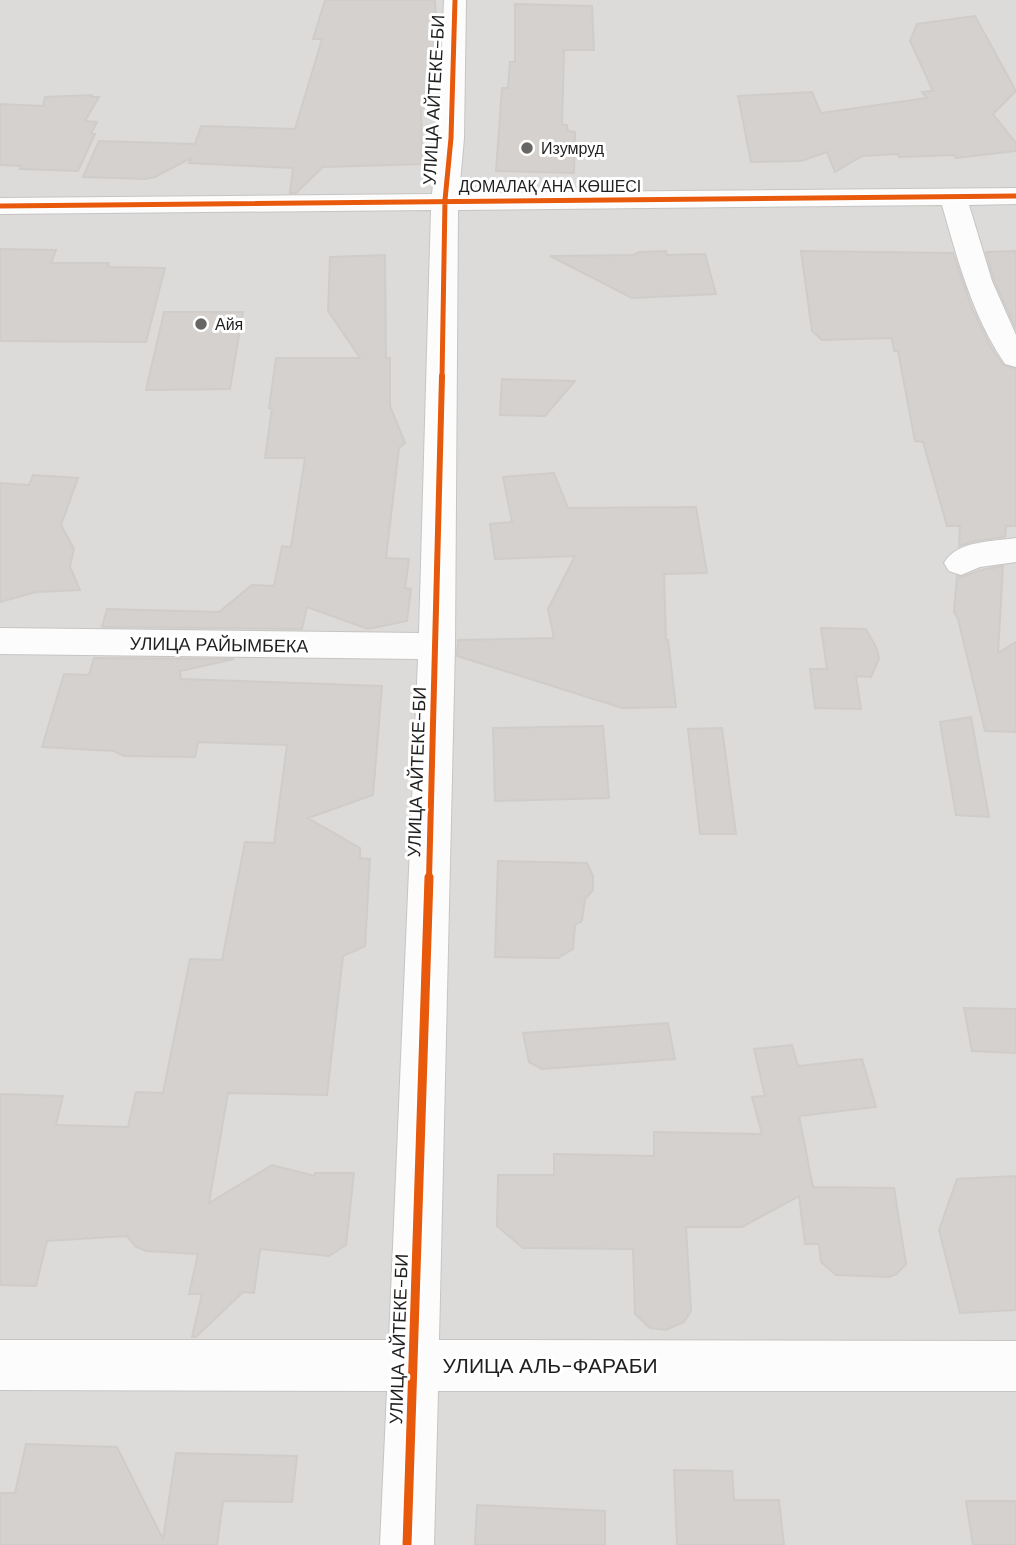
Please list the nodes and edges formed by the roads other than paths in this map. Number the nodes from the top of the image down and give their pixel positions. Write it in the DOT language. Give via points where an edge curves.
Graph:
graph roads {
  1 [pos="455,0"];
  2 [pos="1016,196"];
  3 [pos="953,197"];
  4 [pos="445,200"];
  5 [pos="0,206"];
  6 [pos="1016,358"];
  7 [pos="1016,550"];
  8 [pos="961,563"];
  9 [pos="0,641"];
  10 [pos="437,646"];
  11 [pos="0,1365"];
  12 [pos="414,1366"];
  13 [pos="1016,1366"];
  14 [pos="407,1545"];
  1 -- 4 [label="street, УЛИЦА АЙТЕКЕ-БИ"];
  2 -- 3 [label="street, ДОМАЛАҚ АНА КӨШЕСІ"];
  3 -- 4 [label="street, ДОМАЛАҚ АНА КӨШЕСІ"];
  3 -- 6 [label="street" via="1002,338"];
  4 -- 5 [label="street, ДОМАЛАҚ АНА КӨШЕСІ"];
  4 -- 10 [label="street, УЛИЦА АЙТЕКЕ-БИ"];
  7 -- 8 [label="street"];
  9 -- 10 [label="street, УЛИЦА РАЙЫМБЕКА"];
  10 -- 12 [label="street, УЛИЦА АЙТЕКЕ-БИ"];
  11 -- 12 [label="street, УЛИЦА АЛЬ-ФАРАБИ"];
  12 -- 13 [label="street, УЛИЦА АЛЬ-ФАРАБИ"];
  12 -- 14 [label="street, УЛИЦА АЙТЕКЕ-БИ"];
}
